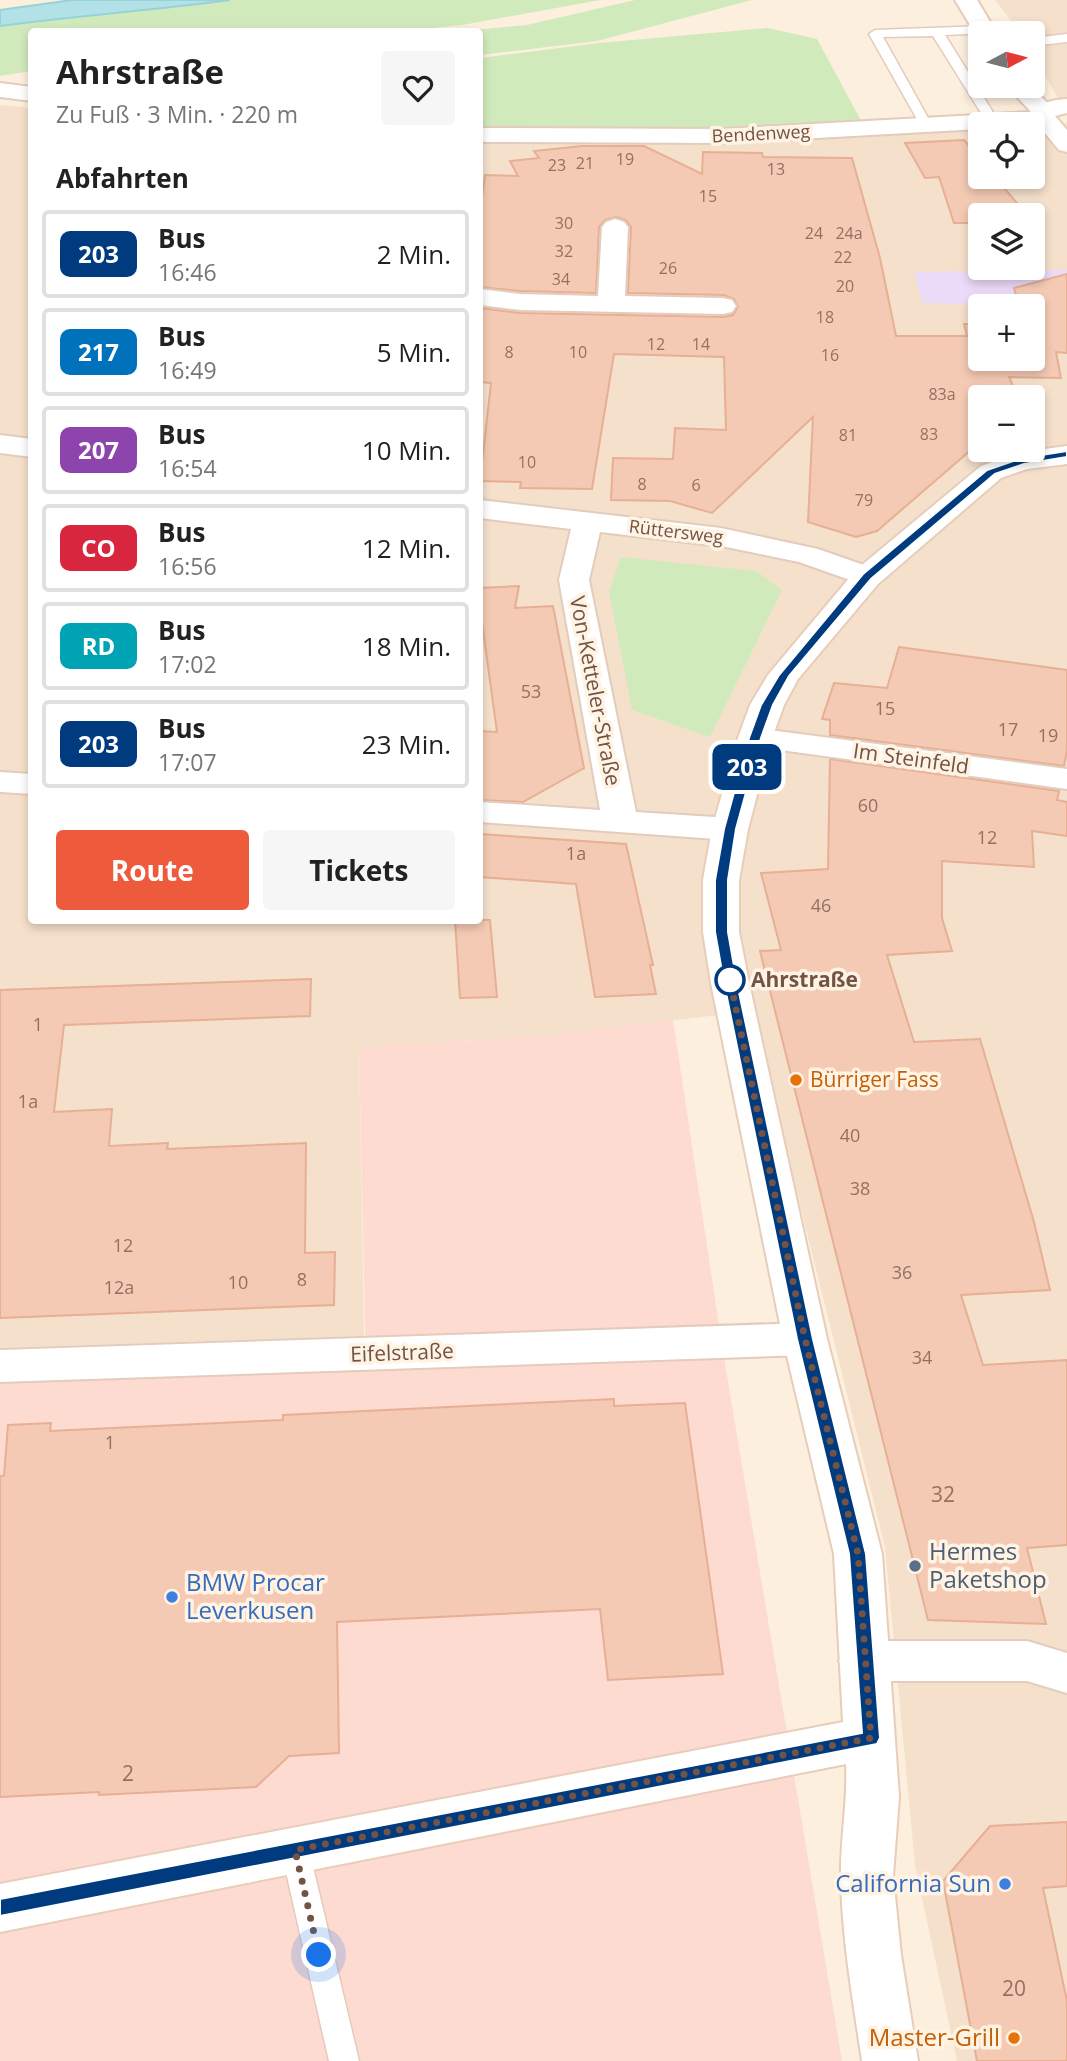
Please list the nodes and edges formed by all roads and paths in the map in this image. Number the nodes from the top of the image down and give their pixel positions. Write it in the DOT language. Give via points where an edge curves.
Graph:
graph roads {
  1 [pos="966,0"];
  2 [pos="979,21"];
  3 [pos="937,32"];
  4 [pos="968,32"];
  5 [pos="1067,38"];
  6 [pos="1045,40"];
  7 [pos="0,90"];
  8 [pos="28,93"];
  9 [pos="1029,98"];
  10 [pos="1067,106"];
  11 [pos="987,112"];
  12 [pos="1041,112"];
  13 [pos="1045,113"];
  14 [pos="1045,117"];
  15 [pos="968,123"];
  16 [pos="926,125"];
  17 [pos="483,135"];
  18 [pos="1067,145"];
  19 [pos="615,227"];
  20 [pos="483,296"];
  21 [pos="611,304"];
  22 [pos="723,306"];
  23 [pos="0,443"];
  24 [pos="28,447"];
  25 [pos="1067,454"];
  26 [pos="483,509"];
  27 [pos="587,521"];
  28 [pos="867,577"];
  29 [pos="755,738"];
  30 [pos="1067,779"];
  31 [pos="0,782"];
  32 [pos="28,784"];
  33 [pos="483,812"];
  34 [pos="620,821"];
  35 [pos="730,829"];
  36 [pos="805,1339"];
  37 [pos="0,1366"];
  38 [pos="864,1661"];
  39 [pos="1067,1673"];
  40 [pos="871,1738"];
  41 [pos="295,1850"];
  42 [pos="0,1908"];
  43 [pos="344,2061"];
  44 [pos="890,2061"];
  1 -- 2 [label="street"];
  3 -- 4 [label="lane"];
  3 -- 11 [label="lane"];
  3 -- 16 [label="lane" via="875,34"];
  5 -- 6 [label="lane"];
  7 -- 8 [label="street"];
  9 -- 12 [label="street"];
  10 -- 13 [label="street, Bendenweg"];
  14 -- 18 [label="street"];
  15 -- 16 [label="street, Bendenweg"];
  16 -- 17 [label="street, Bendenweg" via="723,136"];
  19 -- 21 [label="street"];
  20 -- 21 [label="street"];
  21 -- 22 [label="street"];
  23 -- 24 [label="street"];
  25 -- 28 [label="street" via="1022,461 991,472"];
  26 -- 27 [label="street, Rüttersweg"];
  27 -- 28 [label="street, Rüttersweg" via="720,537 807,555"];
  27 -- 34 [label="street, Von-Ketteler-Straße" via="574,580"];
  28 -- 29 [label="street" via="785,675"];
  29 -- 30 [label="street, Im Steinfeld"];
  29 -- 35 [label="street"];
  31 -- 32 [label="street"];
  33 -- 34 [label="street"];
  34 -- 35 [label="street"];
  35 -- 36 [label="street" via="721,880 721,932"];
  36 -- 37 [label="street, Eifelstraße"];
  36 -- 38 [label="street" via="858,1554"];
  38 -- 39 [label="street" via="1027,1661"];
  38 -- 40 [label="street"];
  40 -- 41 [label="street"];
  40 -- 44 [label="street" via="873,1797 867,1876"];
  41 -- 42 [label="street"];
  41 -- 43 [label="lane"];
}
